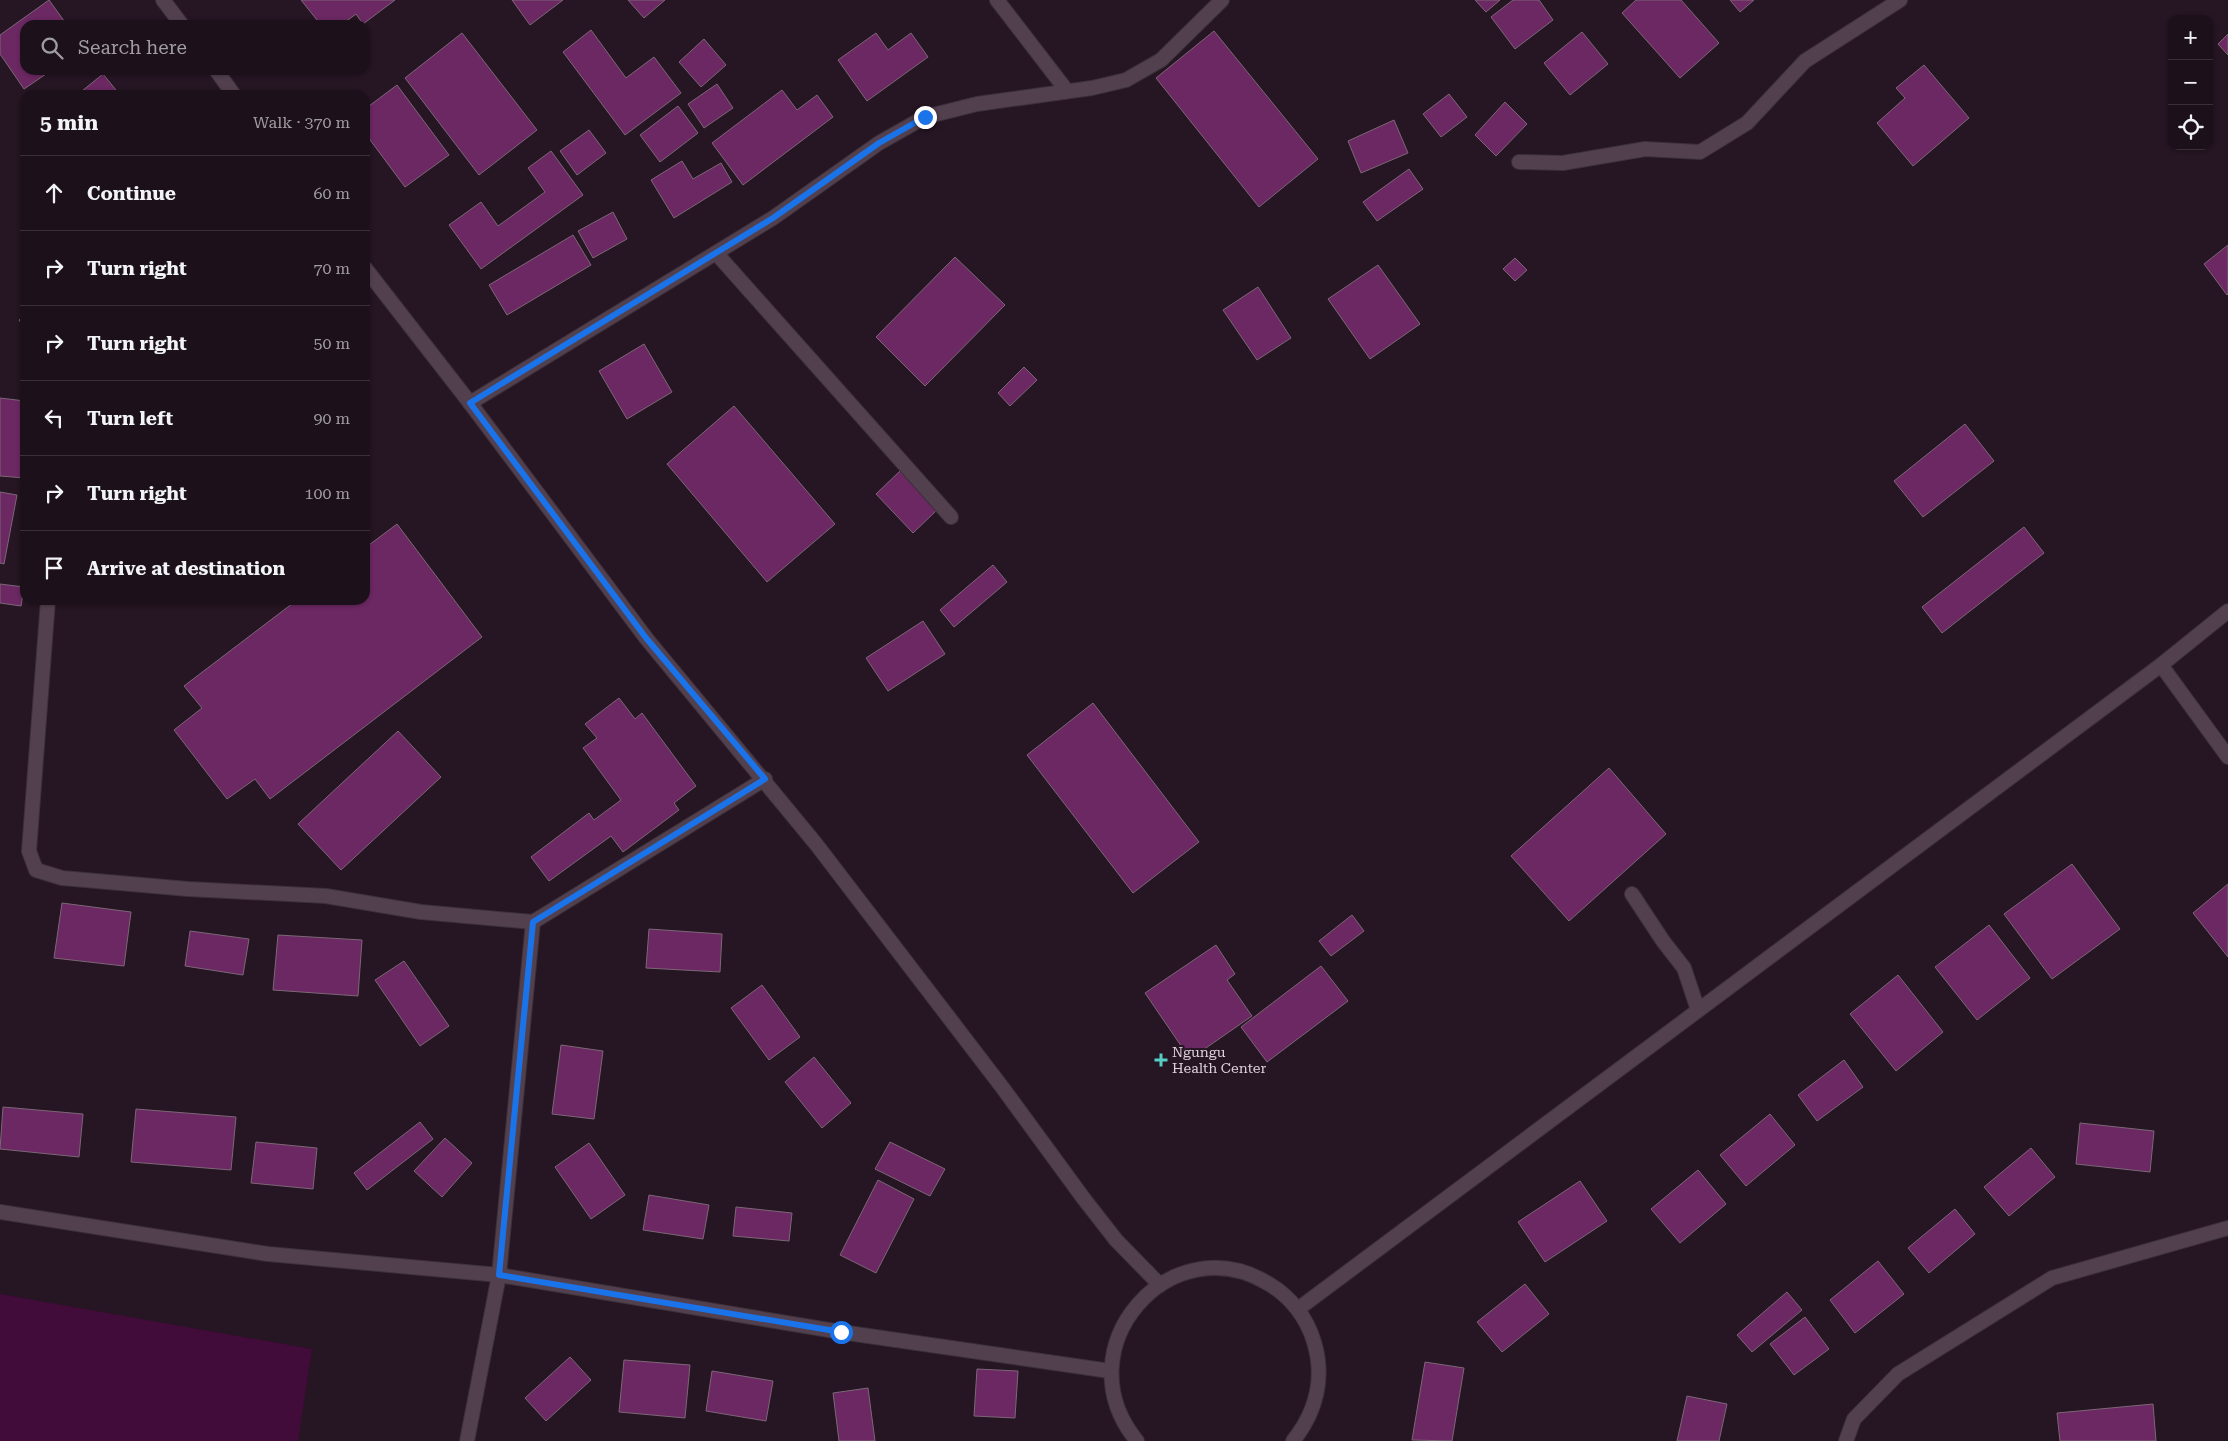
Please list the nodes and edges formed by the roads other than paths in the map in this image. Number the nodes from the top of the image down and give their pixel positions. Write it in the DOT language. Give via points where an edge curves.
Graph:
graph roads {
  1 [pos="163,0"];
  2 [pos="997,0"];
  3 [pos="1222,0"];
  4 [pos="1900,0"];
  5 [pos="178,20"];
  6 [pos="220,75"];
  7 [pos="230,90"];
  8 [pos="1067,91"];
  9 [pos="1519,162"];
  10 [pos="716,253"];
  11 [pos="370,274"];
  12 [pos="470,403"];
  13 [pos="951,517"];
  14 [pos="48,605"];
  15 [pos="2228,611"];
  16 [pos="2161,665"];
  17 [pos="2228,757"];
  18 [pos="765,779"];
  19 [pos="1632,894"];
  20 [pos="533,922"];
  21 [pos="1698,1010"];
  22 [pos="0,1212"];
  23 [pos="2228,1228"];
  24 [pos="499,1275"];
  25 [pos="1160,1285"];
  26 [pos="1298,1309"];
  27 [pos="1110,1371"];
  28 [pos="467,1441"];
  29 [pos="1137,1441"];
  30 [pos="1293,1441"];
  31 [pos="1846,1441"];
  1 -- 5 [label="street"];
  2 -- 8 [label="street"];
  3 -- 8 [label="street" via="1161,60 1126,80"];
  4 -- 9 [label="street" via="1805,61 1747,123 1700,152 1645,149 1563,163"];
  6 -- 7 [label="street"];
  8 -- 10 [label="street" via="977,104 925,117 879,143 773,218"];
  10 -- 12 [label="street"];
  10 -- 13 [label="street"];
  11 -- 12 [label="street"];
  12 -- 18 [label="street" via="646,638"];
  14 -- 20 [label="street" via="29,851 36,870 62,878 326,896 421,912"];
  15 -- 16 [label="street"];
  16 -- 17 [label="street"];
  16 -- 21 [label="street"];
  18 -- 20 [label="street"];
  18 -- 25 [label="street" via="1116,1240"];
  19 -- 21 [label="street" via="1684,968"];
  20 -- 24 [label="street"];
  21 -- 26 [label="street"];
  22 -- 24 [label="street" via="268,1254"];
  23 -- 31 [label="street" via="2052,1278 1898,1374 1854,1419"];
  24 -- 27 [label="street" via="841,1332"];
  24 -- 28 [label="street"];
  25 -- 26 [label="street" via="1183,1273 1208,1268 1234,1270 1258,1277 1280,1290"];
  25 -- 27 [label="street" via="1140,1301 1124,1322 1114,1346"];
  26 -- 30 [label="street" via="1318,1354 1319,1378 1305,1426"];
  27 -- 29 [label="street" via="1115,1403"];
}
